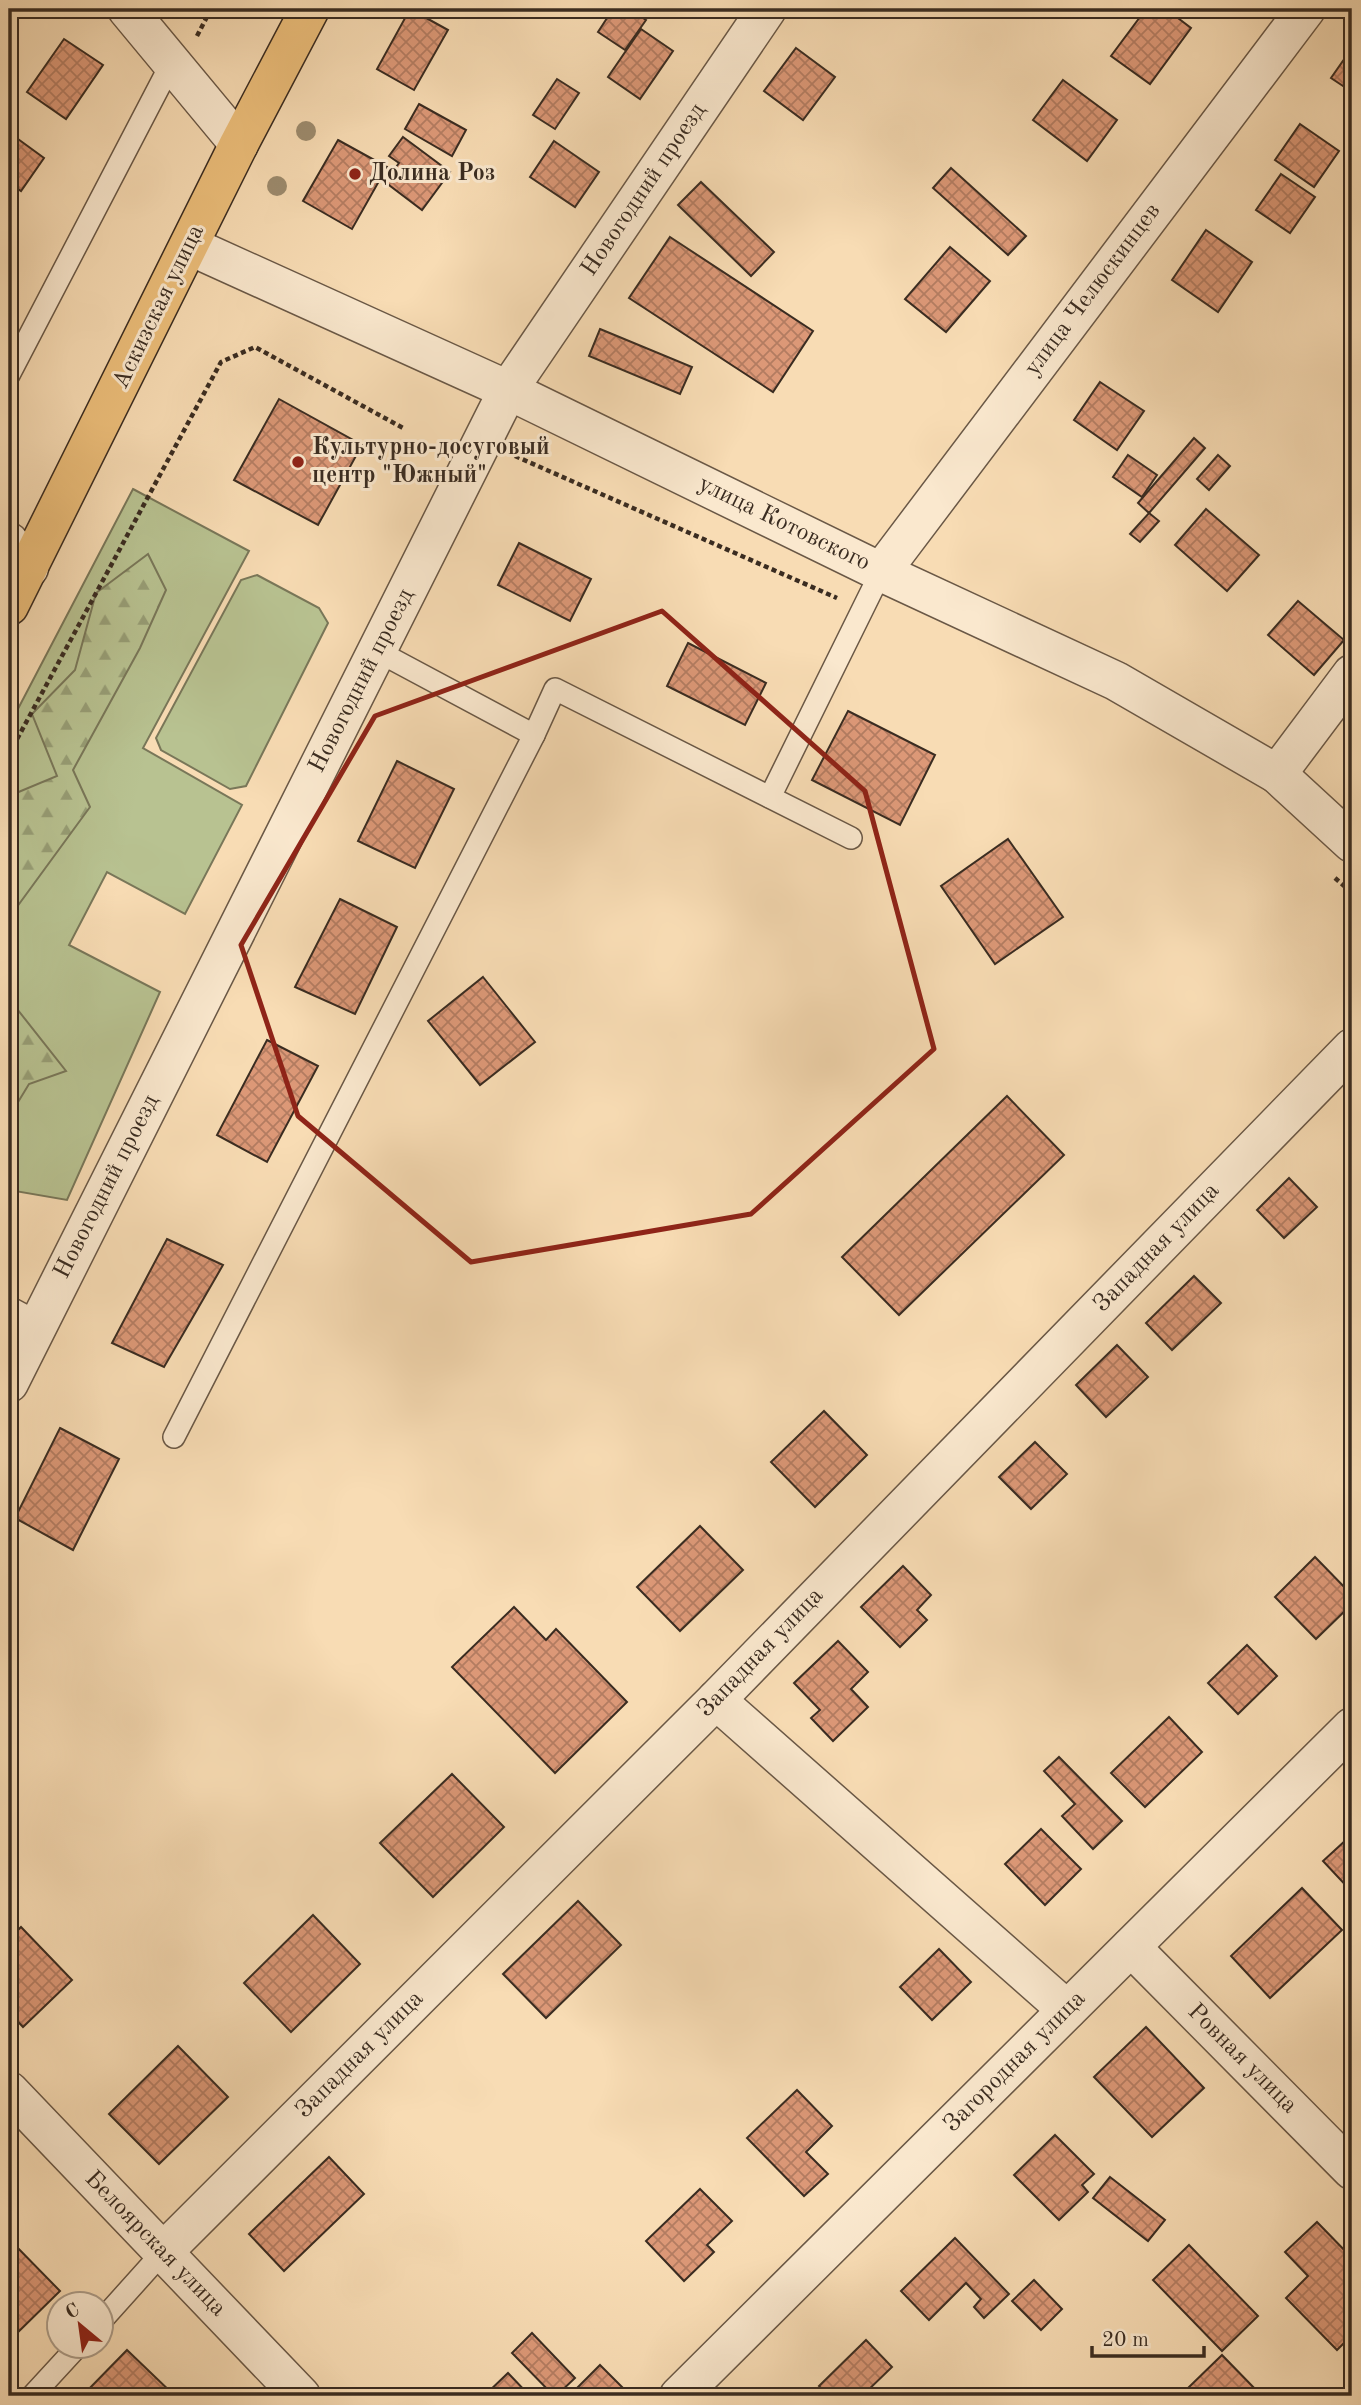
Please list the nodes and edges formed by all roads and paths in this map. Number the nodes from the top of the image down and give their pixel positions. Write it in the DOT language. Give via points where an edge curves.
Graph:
graph roads {
  1 [pos="127,9"];
  2 [pos="310,9"];
  3 [pos="767,9"];
  4 [pos="1306,9"];
  5 [pos="172,62"];
  6 [pos="239,144"];
  7 [pos="190,246"];
  8 [pos="9,375"];
  9 [pos="508,390"];
  10 [pos="403,428"];
  11 [pos="482,442"];
  12 [pos="19,555"];
  13 [pos="881,572"];
  14 [pos="9,606"];
  15 [pos="863,609"];
  16 [pos="377,651"];
  17 [pos="1352,674"];
  18 [pos="534,735"];
  19 [pos="9,754"];
  20 [pos="1277,774"];
  21 [pos="770,797"];
  22 [pos="851,838"];
  23 [pos="1352,843"];
  24 [pos="1333,876"];
  25 [pos="1352,893"];
  26 [pos="1352,1048"];
  27 [pos="24,1315"];
  28 [pos="9,1383"];
  29 [pos="174,1437"];
  30 [pos="716,1700"];
  31 [pos="1352,1727"];
  32 [pos="1131,1947"];
  33 [pos="1067,2010"];
  34 [pos="9,2091"];
  35 [pos="1352,2171"];
  36 [pos="163,2252"];
  37 [pos="116,2304"];
  38 [pos="65,2360"];
  39 [pos="32,2396"];
  40 [pos="301,2396"];
  41 [pos="679,2396"];
  1 -- 5 [label="street"];
  2 -- 6 [label="main road, Аскизская улица"];
  3 -- 9 [label="street, Новогодний проезд"];
  4 -- 13 [label="street, улица Челюскинцев"];
  5 -- 6 [label="street"];
  5 -- 8 [label="lane"];
  6 -- 7 [label="main road, Аскизская улица"];
  7 -- 9 [label="street, улица Котовского"];
  7 -- 12 [label="main road, Аскизская улица"];
  9 -- 11 [label="street, Новогодний проезд"];
  9 -- 13 [label="street, улица Котовского"];
  10 -- 19 [label="path" via="255,347 222,362"];
  11 -- 15 [label="path"];
  11 -- 16 [label="street, Новогодний проезд"];
  12 -- 14 [label="main road, Аскизская улица"];
  13 -- 15 [label="lane"];
  13 -- 20 [label="street, улица Котовского" via="1116,681"];
  15 -- 21 [label="lane"];
  16 -- 18 [label="lane"];
  16 -- 27 [label="street, Новогодний проезд"];
  17 -- 20 [label="street"];
  18 -- 21 [label="lane" via="555,689"];
  18 -- 29 [label="lane"];
  20 -- 23 [label="street, улица Котовского"];
  21 -- 22 [label="lane"];
  24 -- 25 [label="path"];
  26 -- 30 [label="street, Западная улица"];
  27 -- 28 [label="street, Новогодний проезд"];
  30 -- 33 [label="street"];
  30 -- 36 [label="street, Западная улица"];
  31 -- 32 [label="street, Загородная улица"];
  32 -- 33 [label="street, Загородная улица"];
  32 -- 35 [label="street, Ровная улица"];
  33 -- 41 [label="street, Загородная улица"];
  34 -- 36 [label="street, Белоярская улица"];
  36 -- 37 [label="lane"];
  36 -- 40 [label="street, Белоярская улица"];
  38 -- 39 [label="lane"];
}
